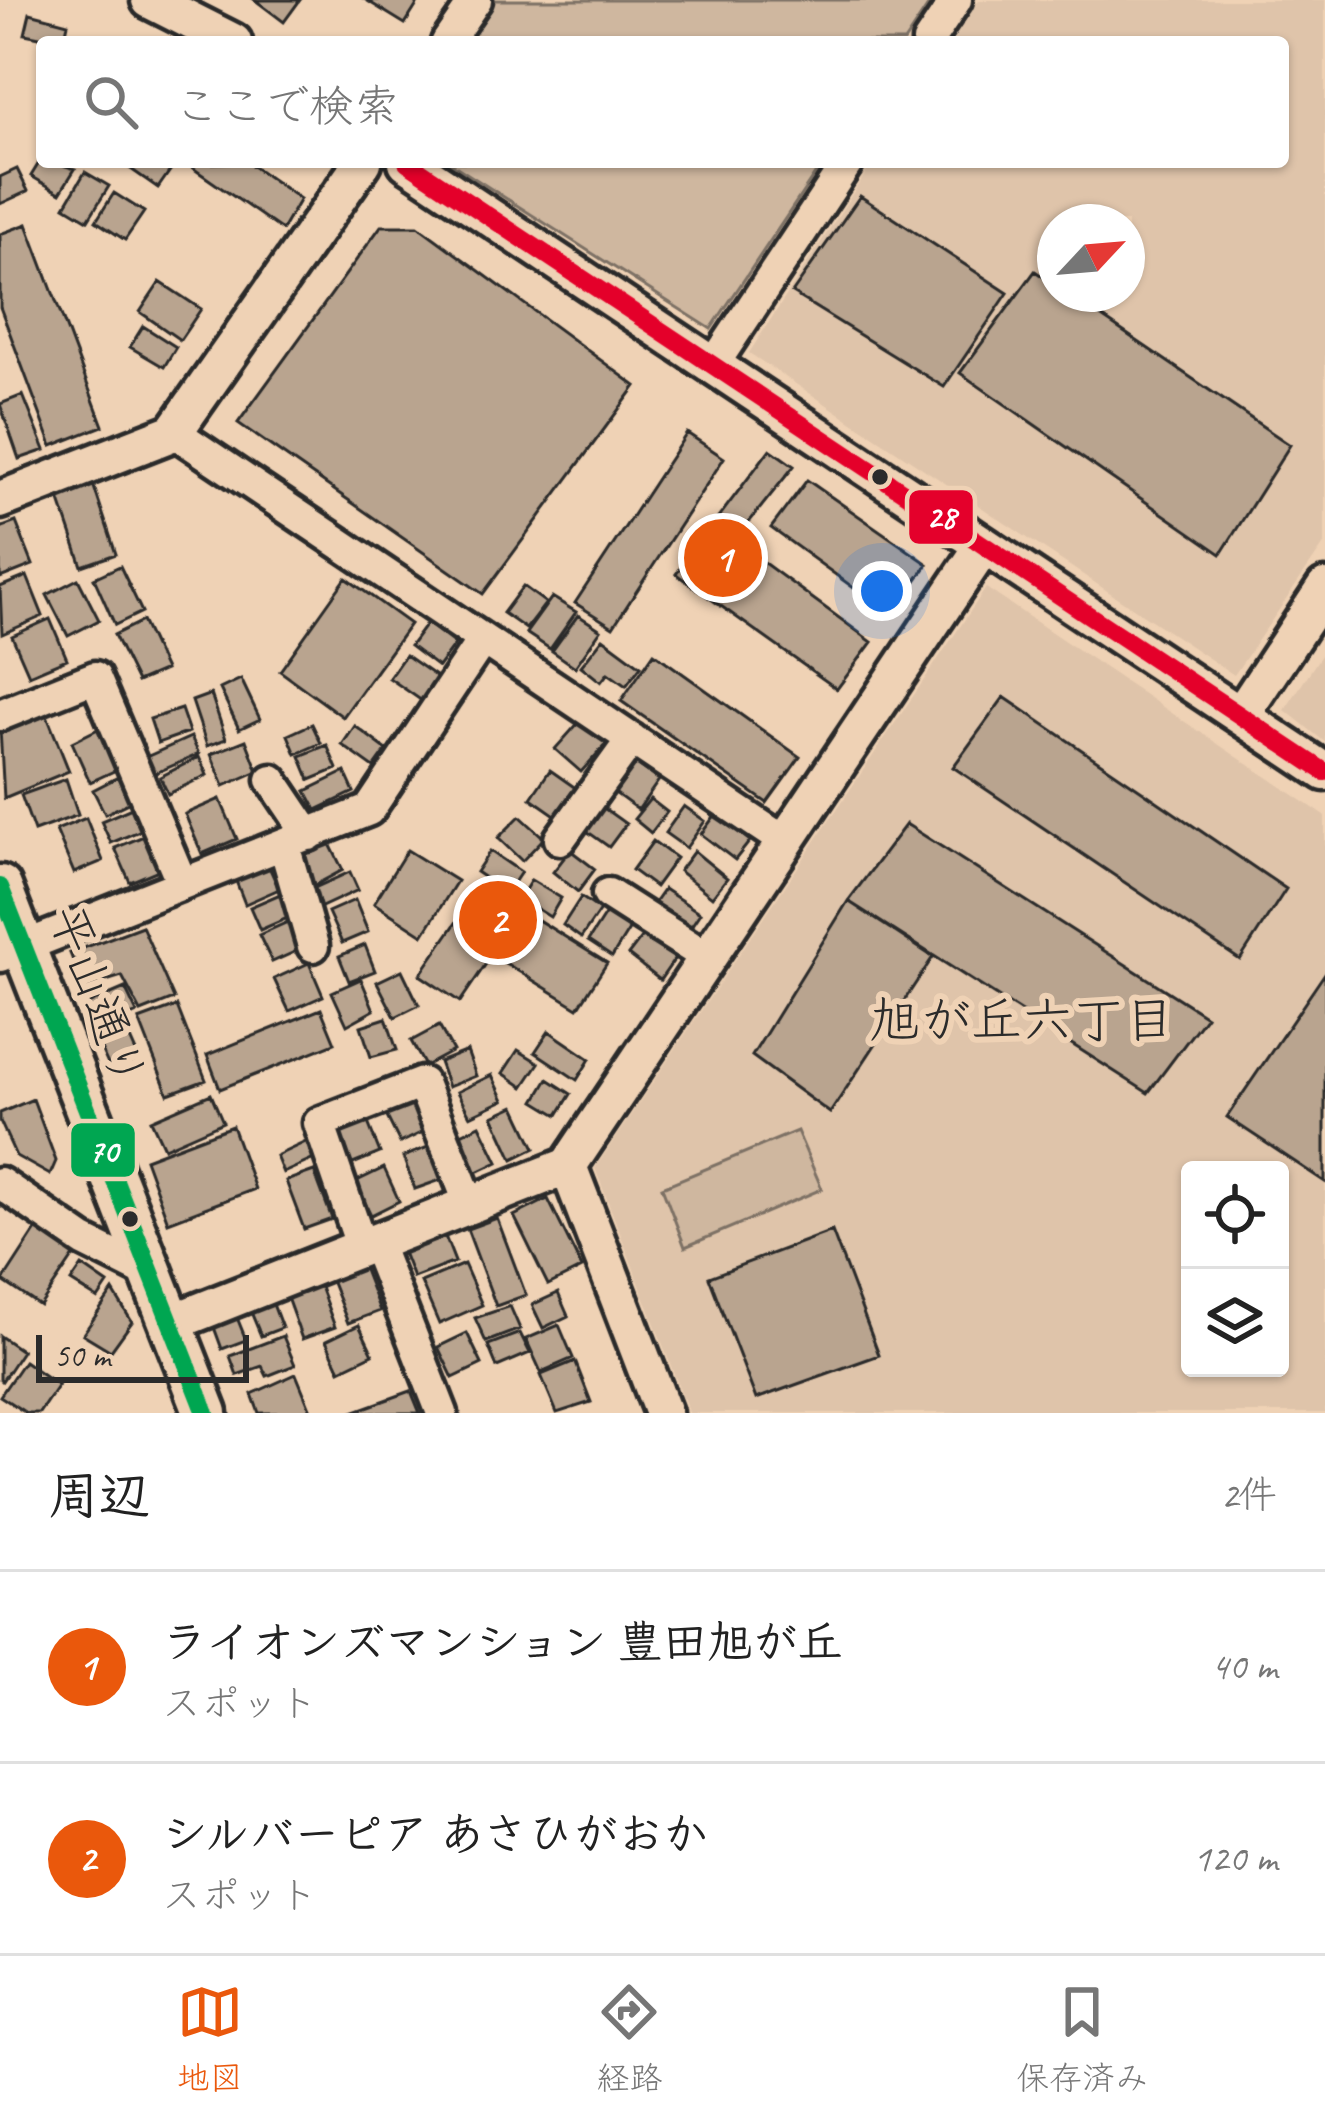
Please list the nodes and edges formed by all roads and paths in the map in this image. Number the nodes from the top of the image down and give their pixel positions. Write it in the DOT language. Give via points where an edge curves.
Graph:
graph roads {
  1 [pos="150,0"];
  2 [pos="476,0"];
  3 [pos="956,0"];
  4 [pos="221,36"];
  5 [pos="451,36"];
  6 [pos="932,36"];
  7 [pos="359,168"];
  8 [pos="416,168"];
  9 [pos="844,168"];
  10 [pos="714,364"];
  11 [pos="174,432"];
  12 [pos="0,500"];
  13 [pos="982,548"];
  14 [pos="1325,588"];
  15 [pos="481,642"];
  16 [pos="0,715"];
  17 [pos="1241,716"];
  18 [pos="632,740"];
  19 [pos="1325,772"];
  20 [pos="272,781"];
  21 [pos="560,838"];
  22 [pos="297,840"];
  23 [pos="785,842"];
  24 [pos="182,883"];
  25 [pos="0,887"];
  26 [pos="608,895"];
  27 [pos="313,946"];
  28 [pos="12,952"];
  29 [pos="708,958"];
  30 [pos="568,1166"];
  31 [pos="0,1183"];
  32 [pos="470,1205"];
  33 [pos="369,1245"];
  34 [pos="152,1275"];
  35 [pos="171,1323"];
  36 [pos="206,1413"];
  37 [pos="442,1413"];
  38 [pos="663,1413"];
  1 -- 4 [label="street"];
  2 -- 5 [label="street"];
  3 -- 6 [label="street"];
  7 -- 11 [label="street"];
  8 -- 10 [label="street"];
  9 -- 10 [label="street"];
  10 -- 13 [label="street"];
  11 -- 12 [label="street"];
  11 -- 15 [label="street"];
  13 -- 17 [label="street"];
  13 -- 23 [label="street"];
  14 -- 17 [label="street"];
  15 -- 18 [label="street"];
  15 -- 22 [label="street" via="369,810"];
  16 -- 24 [label="street" via="95,677"];
  17 -- 19 [label="street"];
  18 -- 21 [label="street"];
  18 -- 23 [label="street"];
  20 -- 22 [label="street"];
  22 -- 24 [label="street"];
  22 -- 27 [label="street"];
  23 -- 29 [label="street"];
  24 -- 28 [label="street"];
  25 -- 28 [label="main road, 平山通り"];
  26 -- 29 [label="street"];
  28 -- 34 [label="main road, 平山通り"];
  29 -- 30 [label="street"];
  30 -- 32 [label="street"];
  30 -- 38 [label="street"];
  31 -- 34 [label="street" via="84,1241"];
  32 -- 33 [label="street"];
  32 -- 33 [label="street" via="422,1083 381,1099 319,1124"];
  33 -- 35 [label="street"];
  33 -- 37 [label="street"];
  34 -- 35 [label="main road, 平山通り"];
  35 -- 36 [label="main road, 平山通り"];
}
